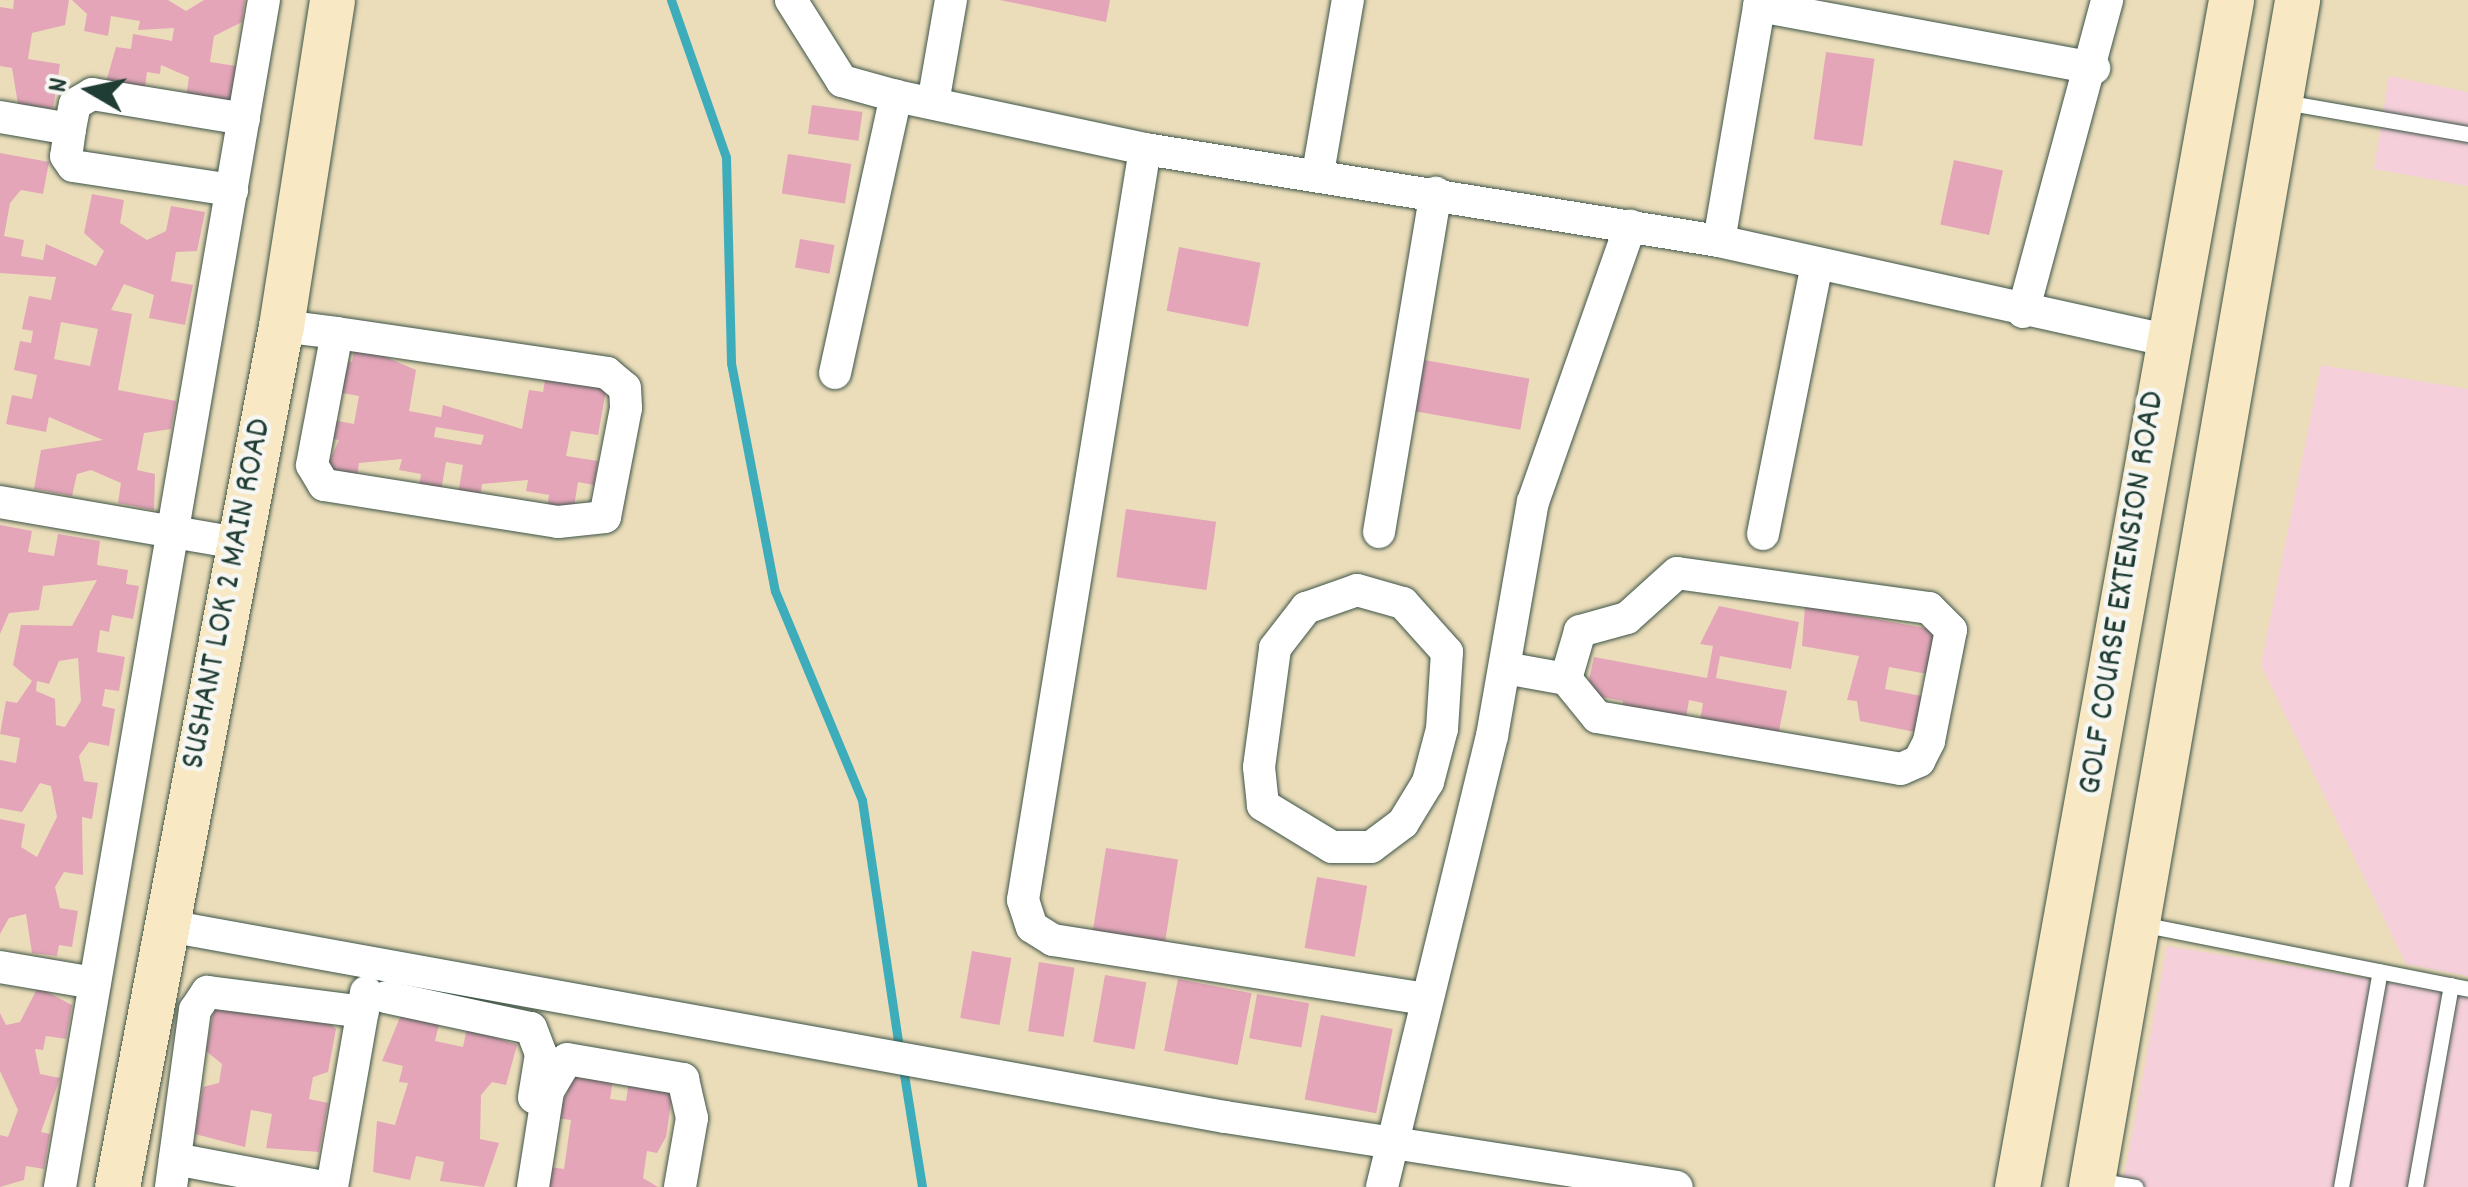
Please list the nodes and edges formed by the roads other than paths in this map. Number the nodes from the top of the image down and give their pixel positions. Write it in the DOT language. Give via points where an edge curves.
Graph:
graph roads {
  1 [pos="264,0"];
  2 [pos="332,0"];
  3 [pos="792,0"];
  4 [pos="951,0"];
  5 [pos="1348,0"];
  6 [pos="2107,0"];
  7 [pos="2231,0"];
  8 [pos="2298,0"];
  9 [pos="1759,3"];
  10 [pos="2094,68"];
  11 [pos="896,96"];
  12 [pos="2280,101"];
  13 [pos="933,103"];
  14 [pos="0,117"];
  15 [pos="244,120"];
  16 [pos="70,129"];
  17 [pos="2468,134"];
  18 [pos="1146,149"];
  19 [pos="1318,174"];
  20 [pos="232,190"];
  21 [pos="1436,193"];
  22 [pos="1630,226"];
  23 [pos="1718,241"];
  24 [pos="1816,268"];
  25 [pos="2023,312"];
  26 [pos="280,326"];
  27 [pos="337,333"];
  28 [pos="2164,340"];
  29 [pos="834,373"];
  30 [pos="0,502"];
  31 [pos="168,530"];
  32 [pos="1380,532"];
  33 [pos="1763,534"];
  34 [pos="237,544"];
  35 [pos="1506,668"];
  36 [pos="1566,679"];
  37 [pos="1442,728"];
  38 [pos="1492,736"];
  39 [pos="2137,923"];
  40 [pos="162,926"];
  41 [pos="0,967"];
  42 [pos="2380,971"];
  43 [pos="95,984"];
  44 [pos="378,985"];
  45 [pos="2451,985"];
  46 [pos="2468,989"];
  47 [pos="1426,999"];
  48 [pos="630,1011"];
  49 [pos="622,1065"];
  50 [pos="1380,1140"];
  51 [pos="173,1173"];
  52 [pos="1568,1177"];
  53 [pos="2106,1185"];
  54 [pos="60,1187"];
  55 [pos="117,1187"];
  56 [pos="323,1187"];
  57 [pos="332,1187"];
  58 [pos="352,1187"];
  59 [pos="518,1187"];
  60 [pos="533,1187"];
  61 [pos="680,1187"];
  62 [pos="1364,1187"];
  63 [pos="1382,1187"];
  64 [pos="1677,1187"];
  65 [pos="2017,1187"];
  66 [pos="2342,1187"];
  67 [pos="2415,1187"];
  1 -- 15 [label="street"];
  2 -- 26 [label="main road, SUSHANT LOK 2 MAIN ROAD"];
  3 -- 11 [label="street" via="842,80"];
  4 -- 13 [label="street"];
  5 -- 19 [label="street"];
  6 -- 10 [label="street"];
  7 -- 28 [label="main road, GOLF COURSE EXTENSION ROAD"];
  8 -- 12 [label="main road, GOLF COURSE EXTENSION ROAD"];
  9 -- 10 [label="street"];
  9 -- 23 [label="street"];
  10 -- 25 [label="street"];
  11 -- 13 [label="street"];
  11 -- 29 [label="street"];
  12 -- 17 [label="lane"];
  12 -- 39 [label="main road, GOLF COURSE EXTENSION ROAD"];
  13 -- 18 [label="street"];
  14 -- 16 [label="street"];
  15 -- 16 [label="street" via="92,94 75,104"];
  15 -- 20 [label="street"];
  16 -- 20 [label="street" via="66,156 73,166"];
  18 -- 19 [label="street"];
  18 -- 47 [label="street" via="1023,900 1032,927 1053,940"];
  19 -- 21 [label="street"];
  20 -- 31 [label="street"];
  21 -- 22 [label="street"];
  21 -- 32 [label="street"];
  22 -- 23 [label="street"];
  22 -- 35 [label="street" via="1533,502"];
  23 -- 24 [label="street"];
  24 -- 25 [label="street"];
  24 -- 33 [label="street"];
  25 -- 28 [label="street"];
  26 -- 27 [label="street"];
  26 -- 34 [label="main road, SUSHANT LOK 2 MAIN ROAD"];
  27 -- 27 [label="street" via="608,373 625,388 626,408 606,516 558,522 324,485 312,465"];
  28 -- 65 [label="main road, GOLF COURSE EXTENSION ROAD"];
  30 -- 31 [label="street"];
  31 -- 34 [label="street"];
  31 -- 43 [label="street"];
  34 -- 40 [label="main road, SUSHANT LOK 2 MAIN ROAD"];
  35 -- 36 [label="street"];
  35 -- 38 [label="street"];
  36 -- 36 [label="street" via="1597,718 1902,769 1919,761 1930,740 1951,630 1929,608 1677,573 1627,618 1580,631"];
  37 -- 37 [label="street" via="1448,652 1403,603 1357,590 1306,608 1276,648 1258,767 1264,804 1332,847 1371,847 1403,823 1428,782"];
  37 -- 38 [label="street"];
  38 -- 47 [label="street"];
  39 -- 42 [label="lane"];
  39 -- 53 [label="main road, GOLF COURSE EXTENSION ROAD"];
  40 -- 44 [label="street"];
  40 -- 55 [label="main road, SUSHANT LOK 2 MAIN ROAD"];
  41 -- 43 [label="street"];
  42 -- 45 [label="lane"];
  42 -- 66 [label="lane"];
  43 -- 54 [label="street"];
  44 -- 48 [label="street"];
  44 -- 51 [label="street" via="206,992 195,1010"];
  44 -- 57 [label="street"];
  44 -- 58 [label="street"];
  44 -- 59 [label="street" via="531,1028 542,1054"];
  45 -- 46 [label="lane"];
  45 -- 67 [label="lane"];
  47 -- 50 [label="street"];
  48 -- 49 [label="street"];
  48 -- 50 [label="street"];
  49 -- 60 [label="street" via="567,1059 554,1072"];
  49 -- 61 [label="street" via="671,1072 688,1090"];
  50 -- 52 [label="street"];
  50 -- 62 [label="street"];
  50 -- 63 [label="street"];
  51 -- 56 [label="street"];
  52 -- 64 [label="street"];
}
